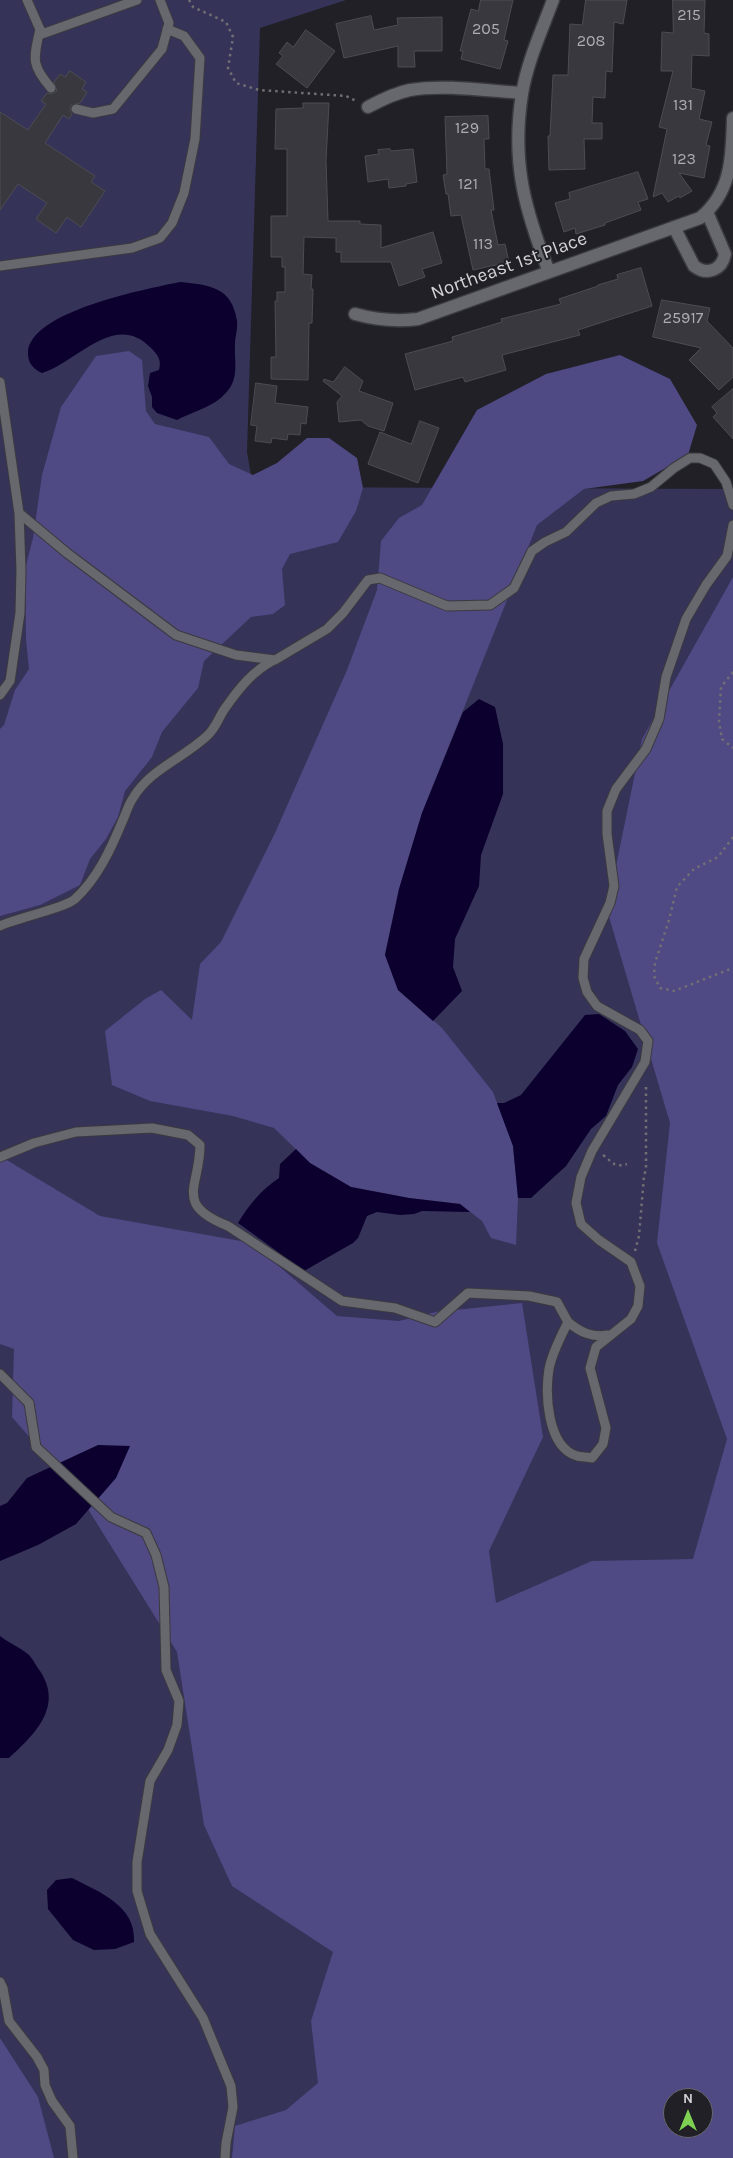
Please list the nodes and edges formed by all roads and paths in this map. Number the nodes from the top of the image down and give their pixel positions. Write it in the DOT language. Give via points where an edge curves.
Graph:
graph roads {
  1 [pos="27,0"];
  2 [pos="137,0"];
  3 [pos="160,0"];
  4 [pos="189,0"];
  5 [pos="553,0"];
  6 [pos="40,29"];
  7 [pos="167,29"];
  8 [pos="50,88"];
  9 [pos="522,93"];
  10 [pos="368,107"];
  11 [pos="76,109"];
  12 [pos="733,118"];
  13 [pos="707,212"];
  14 [pos="674,227"];
  15 [pos="0,266"];
  16 [pos="549,272"];
  17 [pos="355,314"];
  18 [pos="0,382"];
  19 [pos="733,505"];
  20 [pos="19,514"];
  21 [pos="733,525"];
  22 [pos="274,660"];
  23 [pos="733,672"];
  24 [pos="0,695"];
  25 [pos="733,748"];
  26 [pos="733,837"];
  27 [pos="0,926"];
  28 [pos="733,968"];
  29 [pos="645,1062"];
  30 [pos="592,1151"];
  31 [pos="0,1157"];
  32 [pos="626,1164"];
  33 [pos="631,1262"];
  34 [pos="568,1322"];
  35 [pos="608,1335"];
  36 [pos="0,1374"];
  37 [pos="0,1982"];
  38 [pos="73,2158"];
  39 [pos="225,2158"];
  1 -- 6 [label="lane"];
  2 -- 6 [label="lane" via="42,34"];
  3 -- 7 [label="lane" via="169,24"];
  4 -- 10 [label="path" via="193,7 226,22 233,37 228,68 236,83 259,90 346,96"];
  5 -- 9 [label="street"];
  6 -- 8 [label="lane" via="34,58 38,73"];
  7 -- 11 [label="lane" via="162,49 113,109 93,114"];
  7 -- 15 [label="lane" via="184,36 200,58 195,139 184,193 172,222 160,238 132,248"];
  9 -- 10 [label="street" via="435,88 411,90"];
  9 -- 16 [label="street" via="518,161 522,188 530,224"];
  12 -- 13 [label="street" via="732,157 726,182 719,198"];
  13 -- 14 [label="street, Northeast 1st Place" via="700,218"];
  13 -- 14 [label="street" via="724,248 724,260 717,269 705,271 694,266"];
  14 -- 16 [label="street, Northeast 1st Place"];
  16 -- 17 [label="street, Northeast 1st Place" via="418,319 398,322"];
  18 -- 20 [label="lane"];
  19 -- 22 [label="lane" via="726,482 714,464 690,458 651,487 634,494 611,496 596,503 566,532 532,551 514,588 490,606 447,606 380,578 368,580 327,629"];
  20 -- 22 [label="lane" via="176,635 236,655"];
  20 -- 24 [label="lane" via="20,613 10,681"];
  21 -- 29 [label="lane" via="727,556 686,620 666,677 659,719 646,749 616,788 607,811 614,886 610,903 584,960 583,978 587,992 597,1006 640,1030 648,1041"];
  22 -- 27 [label="lane" via="245,681 207,736 145,782 132,798 112,846 73,901"];
  23 -- 25 [label="path" via="721,687 719,722 722,739"];
  26 -- 28 [label="path" via="718,856 694,869 678,887 654,963 654,976 660,988 674,991"];
  29 -- 30 [label="lane"];
  29 -- 33 [label="path" via="646,1169 640,1236"];
  30 -- 32 [label="path" via="615,1166"];
  30 -- 33 [label="lane" via="581,1177 576,1203 582,1224"];
  31 -- 34 [label="lane" via="34,1143 76,1132 152,1128 188,1135 200,1145 192,1196 200,1210 342,1301 395,1308 435,1322 468,1292 529,1296 557,1302"];
  33 -- 35 [label="lane" via="640,1286 638,1306 631,1319"];
  34 -- 35 [label="lane" via="586,1334"];
  34 -- 35 [label="lane" via="550,1368 548,1396 552,1430 562,1446 576,1456 592,1458 604,1444 606,1428 590,1368 596,1347"];
  36 -- 39 [label="lane" via="28,1403 36,1447 111,1517 146,1533 156,1555 164,1587 166,1670 178,1701 177,1725 168,1750 150,1781 137,1862 138,1891 150,1934 202,2018 231,2086 233,2107"];
  37 -- 38 [label="lane" via="9,2021 37,2057 52,2101 70,2126"];
}
